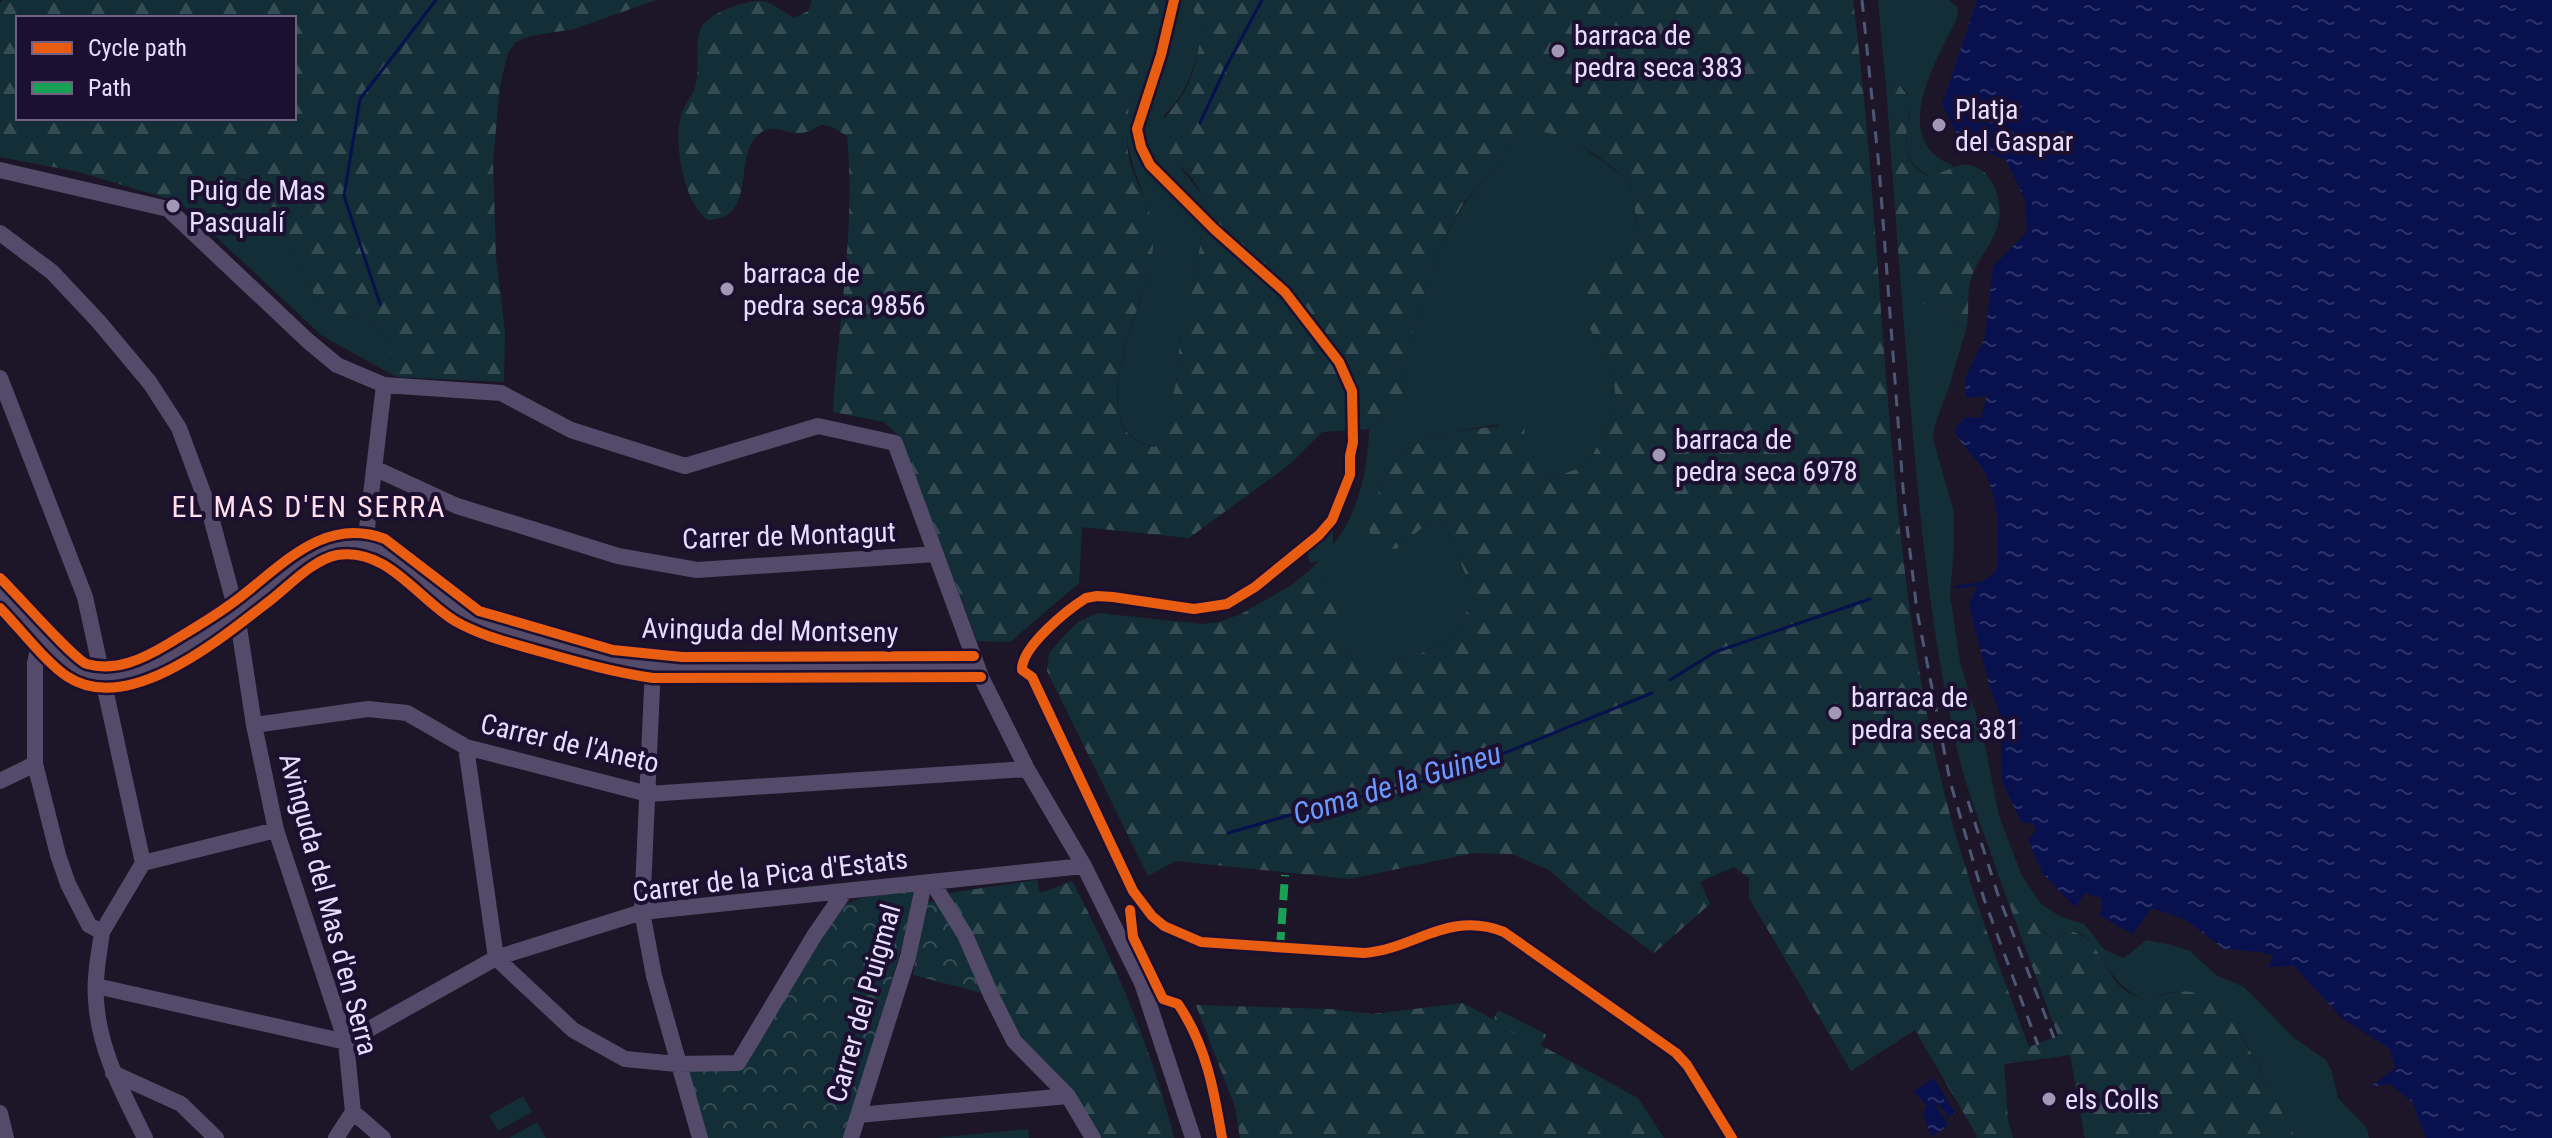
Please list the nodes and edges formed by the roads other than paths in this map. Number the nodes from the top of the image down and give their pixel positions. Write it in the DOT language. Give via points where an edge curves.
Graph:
graph roads {
  1 [pos="0,170"];
  2 [pos="0,233"];
  3 [pos="0,378"];
  4 [pos="384,385"];
  5 [pos="374,468"];
  6 [pos="365,545"];
  7 [pos="936,554"];
  8 [pos="0,593"];
  9 [pos="237,614"];
  10 [pos="41,635"];
  11 [pos="653,666"];
  12 [pos="977,667"];
  13 [pos="104,678"];
  14 [pos="254,725"];
  15 [pos="466,747"];
  16 [pos="35,764"];
  17 [pos="1027,769"];
  18 [pos="0,781"];
  19 [pos="648,794"];
  20 [pos="276,830"];
  21 [pos="143,863"];
  22 [pos="1084,866"];
  23 [pos="928,882"];
  24 [pos="845,891"];
  25 [pos="642,912"];
  26 [pos="102,932"];
  27 [pos="496,958"];
  28 [pos="96,986"];
  29 [pos="346,1042"];
  30 [pos="677,1064"];
  31 [pos="113,1073"];
  32 [pos="1068,1096"];
  33 [pos="353,1112"];
  34 [pos="0,1113"];
  35 [pos="858,1115"];
  36 [pos="6,1138"];
  37 [pos="145,1138"];
  38 [pos="216,1138"];
  39 [pos="336,1138"];
  40 [pos="383,1138"];
  41 [pos="700,1138"];
  42 [pos="851,1138"];
  43 [pos="1093,1138"];
  44 [pos="1193,1138"];
  1 -- 4 [label="street" via="168,209 337,365"];
  2 -- 9 [label="street, Avinguda del Mas d'en Serra" via="52,272 99,322 179,428 208,506"];
  3 -- 13 [label="street" via="85,597"];
  4 -- 5 [label="street"];
  4 -- 7 [label="street" via="501,393 571,430 685,466 818,426 895,443"];
  5 -- 6 [label="street"];
  5 -- 7 [label="street, Carrer de Montagut" via="457,506 618,556 697,570"];
  6 -- 9 [label="street" via="315,553"];
  6 -- 11 [label="street, Avinguda del Montseny" via="392,557 481,623 598,657"];
  7 -- 12 [label="street"];
  8 -- 10 [label="street"];
  9 -- 13 [label="street" via="147,669"];
  9 -- 14 [label="street, Avinguda del Mas d'en Serra"];
  10 -- 13 [label="street" via="67,662"];
  10 -- 16 [label="street" via="35,663"];
  11 -- 12 [label="street, Avinguda del Montseny"];
  11 -- 19 [label="street"];
  12 -- 17 [label="street"];
  13 -- 21 [label="street"];
  14 -- 15 [label="street, Carrer de l'Aneto" via="368,709 407,713"];
  14 -- 20 [label="street, Avinguda del Mas d'en Serra"];
  15 -- 19 [label="street, Carrer de l'Aneto"];
  15 -- 27 [label="street"];
  16 -- 18 [label="street"];
  16 -- 26 [label="street" via="68,884 89,925"];
  17 -- 19 [label="street, Carrer de l'Aneto"];
  17 -- 22 [label="street"];
  19 -- 25 [label="street"];
  20 -- 21 [label="street"];
  20 -- 29 [label="street, Avinguda del Mas d'en Serra"];
  21 -- 26 [label="street"];
  22 -- 23 [label="street, Carrer de la Pica d'Estats"];
  22 -- 44 [label="street" via="1142,983"];
  23 -- 24 [label="street, Carrer de la Pica d'Estats"];
  23 -- 32 [label="street" via="965,935 1014,1041"];
  23 -- 35 [label="street, Carrer del Puigmal"];
  24 -- 25 [label="street, Carrer de la Pica d'Estats"];
  24 -- 30 [label="street" via="738,1063"];
  25 -- 27 [label="street, Carrer de la Pica d'Estats"];
  25 -- 30 [label="street"];
  26 -- 28 [label="street"];
  27 -- 29 [label="street, Carrer de la Pica d'Estats"];
  27 -- 30 [label="street" via="573,1030 625,1059"];
  28 -- 29 [label="street"];
  28 -- 31 [label="street" via="101,1041"];
  29 -- 33 [label="street, Avinguda del Mas d'en Serra"];
  30 -- 41 [label="street"];
  31 -- 37 [label="street"];
  31 -- 38 [label="street" via="181,1104"];
  32 -- 35 [label="street"];
  32 -- 43 [label="street"];
  33 -- 39 [label="street"];
  33 -- 40 [label="street"];
  34 -- 36 [label="street"];
  35 -- 42 [label="street, Carrer del Puigmal"];
}
